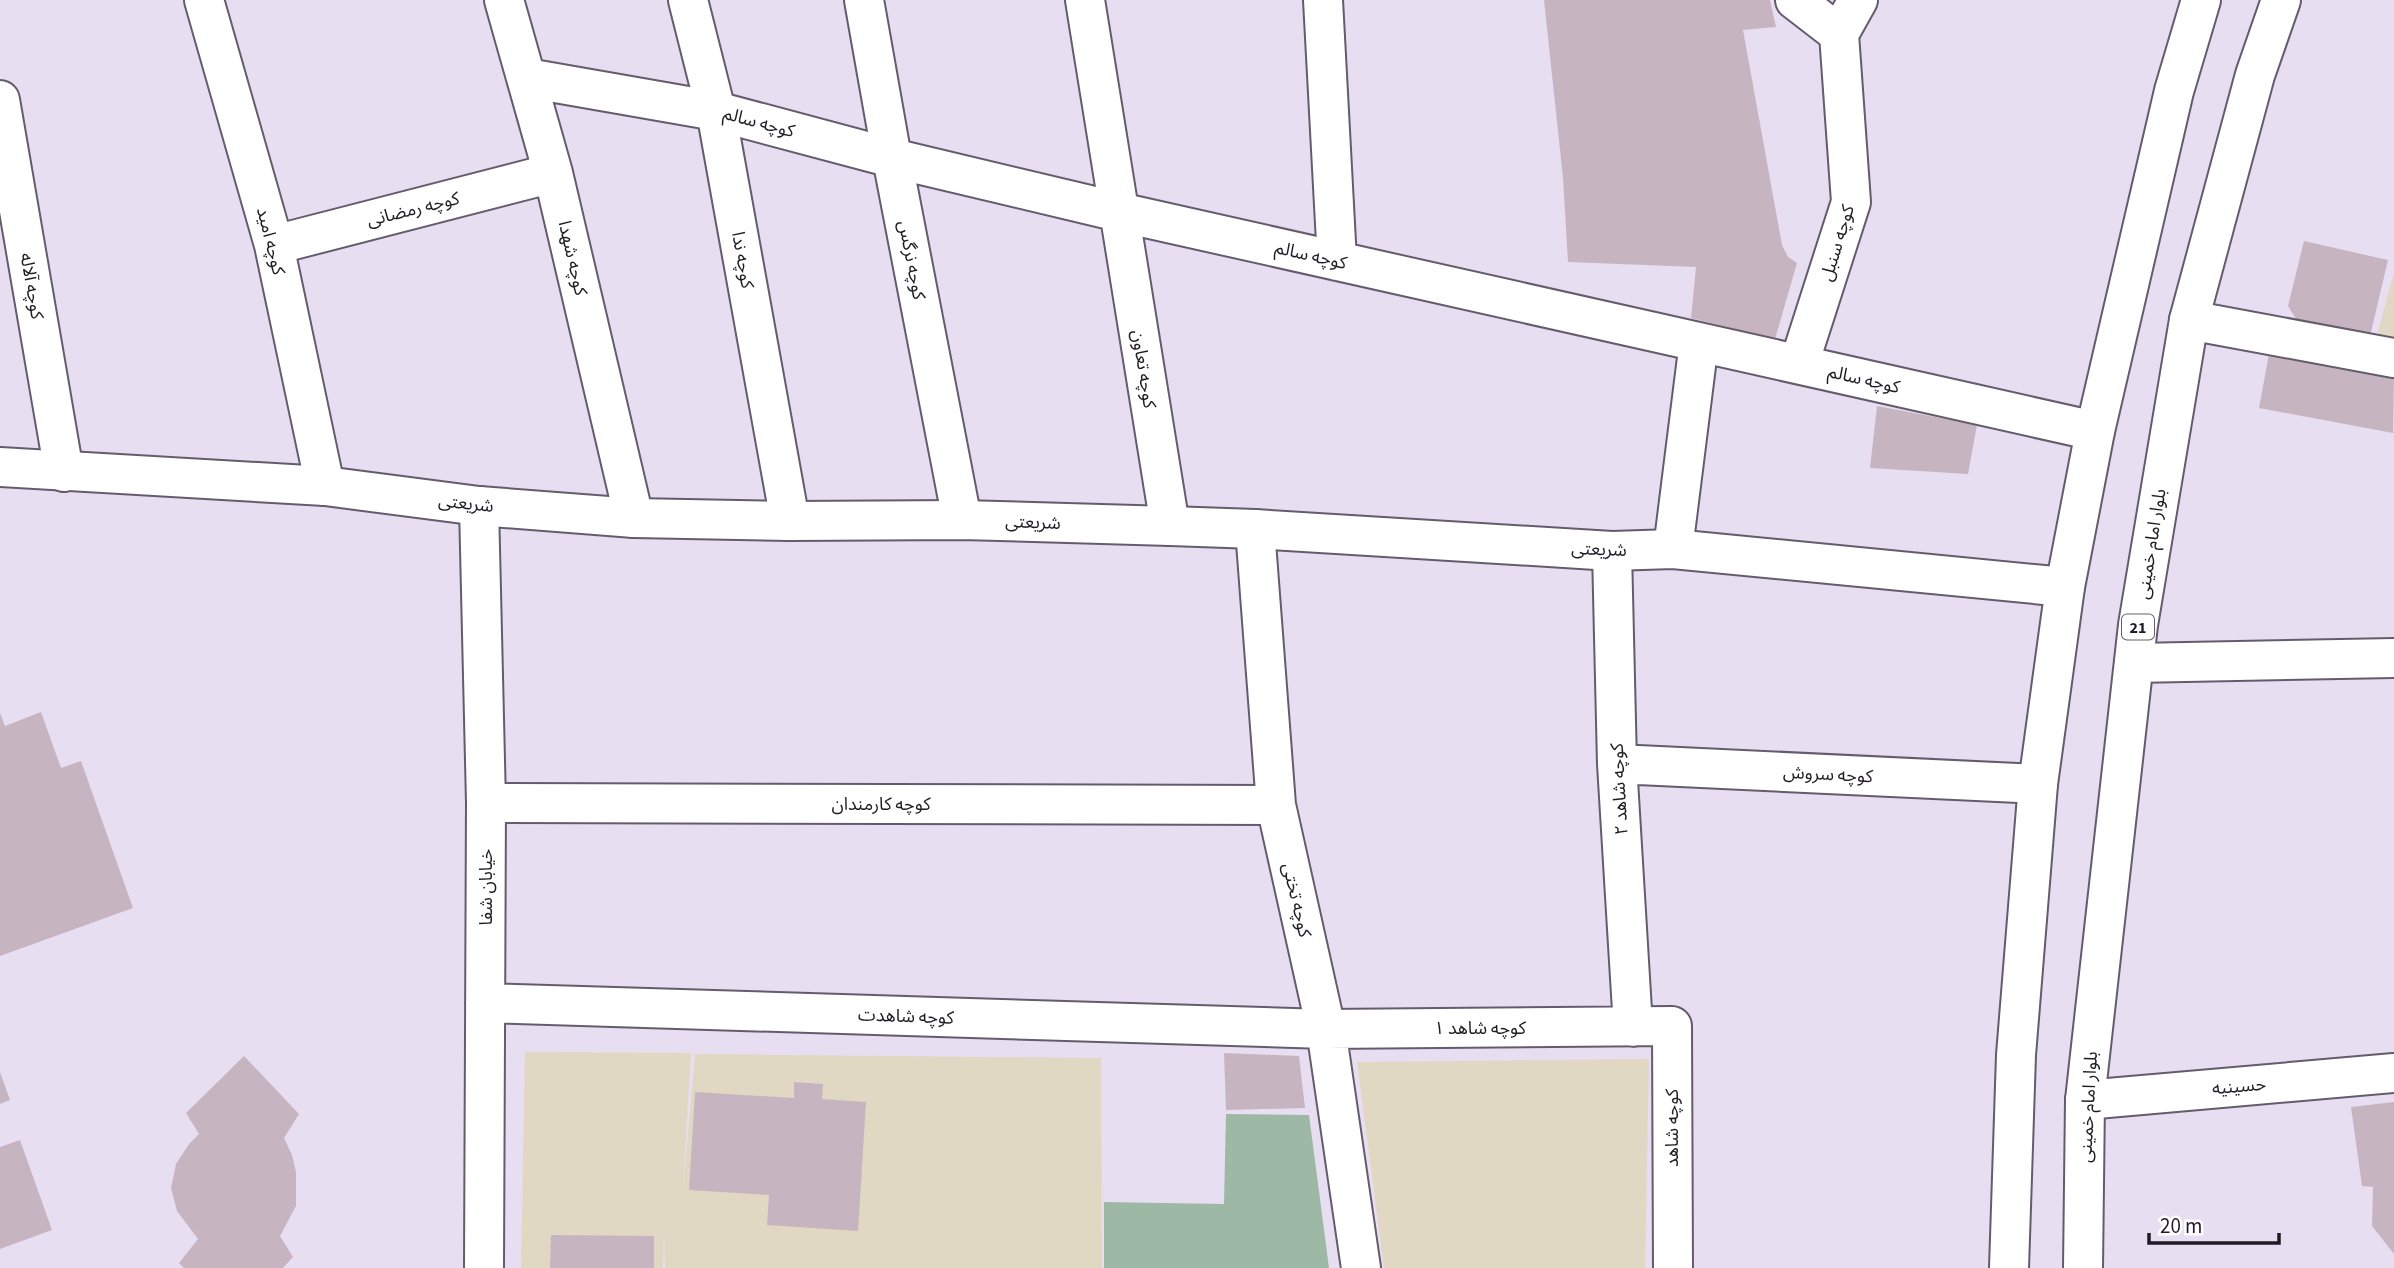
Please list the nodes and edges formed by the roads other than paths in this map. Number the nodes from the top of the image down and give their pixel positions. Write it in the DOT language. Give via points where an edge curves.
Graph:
graph roads {
  1 [pos="204,0"];
  2 [pos="504,0"];
  3 [pos="688,0"];
  4 [pos="864,0"];
  5 [pos="1086,0"];
  6 [pos="1323,0"];
  7 [pos="1795,0"];
  8 [pos="1858,0"];
  9 [pos="2201,0"];
  10 [pos="2280,0"];
  11 [pos="1839,34"];
  12 [pos="527,78"];
  13 [pos="0,100"];
  14 [pos="716,111"];
  15 [pos="892,158"];
  16 [pos="553,173"];
  17 [pos="1119,212"];
  18 [pos="274,245"];
  19 [pos="1337,261"];
  20 [pos="2189,320"];
  21 [pos="1699,342"];
  22 [pos="2394,358"];
  23 [pos="1799,364"];
  24 [pos="2095,431"];
  25 [pos="0,467"];
  26 [pos="64,472"];
  27 [pos="325,486"];
  28 [pos="479,506"];
  29 [pos="634,518"];
  30 [pos="962,520"];
  31 [pos="790,521"];
  32 [pos="1170,526"];
  33 [pos="1255,529"];
  34 [pos="1673,549"];
  35 [pos="1612,551"];
  36 [pos="2065,587"];
  37 [pos="2394,658"];
  38 [pos="2134,663"];
  39 [pos="1617,764"];
  40 [pos="2038,784"];
  41 [pos="486,803"];
  42 [pos="1276,805"];
  43 [pos="485,1003"];
  44 [pos="1633,1027"];
  45 [pos="1326,1029"];
  46 [pos="2394,1073"];
  47 [pos="2085,1100"];
  48 [pos="484,1268"];
  49 [pos="1361,1268"];
  50 [pos="1673,1268"];
  51 [pos="2009,1268"];
  52 [pos="2083,1268"];
  1 -- 18 [label="street, کوچه امید"];
  2 -- 12 [label="street, کوچه شهدا"];
  3 -- 14 [label="street, کوچه ندا"];
  4 -- 15 [label="street, کوچه نرگس"];
  5 -- 17 [label="street, کوچه تعاون"];
  6 -- 19 [label="street"];
  7 -- 11 [label="street"];
  8 -- 11 [label="street"];
  9 -- 24 [label="street" via="2174,91"];
  10 -- 20 [label="street, بلوار امام خمینی / 21" via="2255,75"];
  11 -- 23 [label="street, کوچه سنبل" via="1851,202"];
  12 -- 14 [label="street, کوچه سالم"];
  12 -- 16 [label="street, کوچه شهدا"];
  13 -- 26 [label="street, کوچه آلاله"];
  14 -- 15 [label="street, کوچه سالم"];
  14 -- 31 [label="street, کوچه ندا"];
  15 -- 17 [label="street, کوچه سالم"];
  15 -- 30 [label="street, کوچه نرگس"];
  16 -- 18 [label="street, کوچه رمضانی"];
  16 -- 29 [label="street, کوچه شهدا"];
  17 -- 19 [label="street, کوچه سالم"];
  17 -- 32 [label="street, کوچه تعاون"];
  18 -- 27 [label="street, کوچه امید"];
  19 -- 21 [label="street, کوچه سالم"];
  20 -- 22 [label="street"];
  20 -- 38 [label="street, بلوار امام خمینی / 21"];
  21 -- 23 [label="street, کوچه سالم"];
  21 -- 34 [label="street"];
  23 -- 24 [label="street, کوچه سالم"];
  24 -- 36 [label="street"];
  25 -- 26 [label="street, شریعتی"];
  26 -- 27 [label="street, شریعتی"];
  27 -- 28 [label="street, شریعتی"];
  28 -- 29 [label="street, شریعتی"];
  28 -- 41 [label="street, خیابان شفا"];
  29 -- 31 [label="street, شریعتی"];
  30 -- 31 [label="street, شریعتی"];
  30 -- 32 [label="street, شریعتی"];
  32 -- 33 [label="street, شریعتی"];
  33 -- 35 [label="street, شریعتی"];
  33 -- 42 [label="street, کوچه تختی"];
  34 -- 35 [label="street, شریعتی"];
  34 -- 36 [label="street, شریعتی"];
  35 -- 39 [label="street, کوچه شاهد ۲"];
  36 -- 40 [label="street"];
  37 -- 38 [label="street"];
  38 -- 47 [label="street, بلوار امام خمینی / 21"];
  39 -- 40 [label="street, کوچه سروش"];
  39 -- 44 [label="street, کوچه شاهد ۲"];
  40 -- 51 [label="street" via="2016,1055"];
  41 -- 42 [label="street, کوچه کارمندان"];
  41 -- 43 [label="street, خیابان شفا"];
  42 -- 45 [label="street, کوچه تختی"];
  43 -- 45 [label="street, کوچه شاهدت"];
  43 -- 48 [label="street, خیابان شفا"];
  44 -- 45 [label="street, کوچه شاهد ۱"];
  44 -- 50 [label="street, کوچه شاهد" via="1672,1026"];
  45 -- 49 [label="street, کوچه تختی"];
  46 -- 47 [label="street, حسینیه"];
  47 -- 52 [label="street, بلوار امام خمینی / 21"];
}
